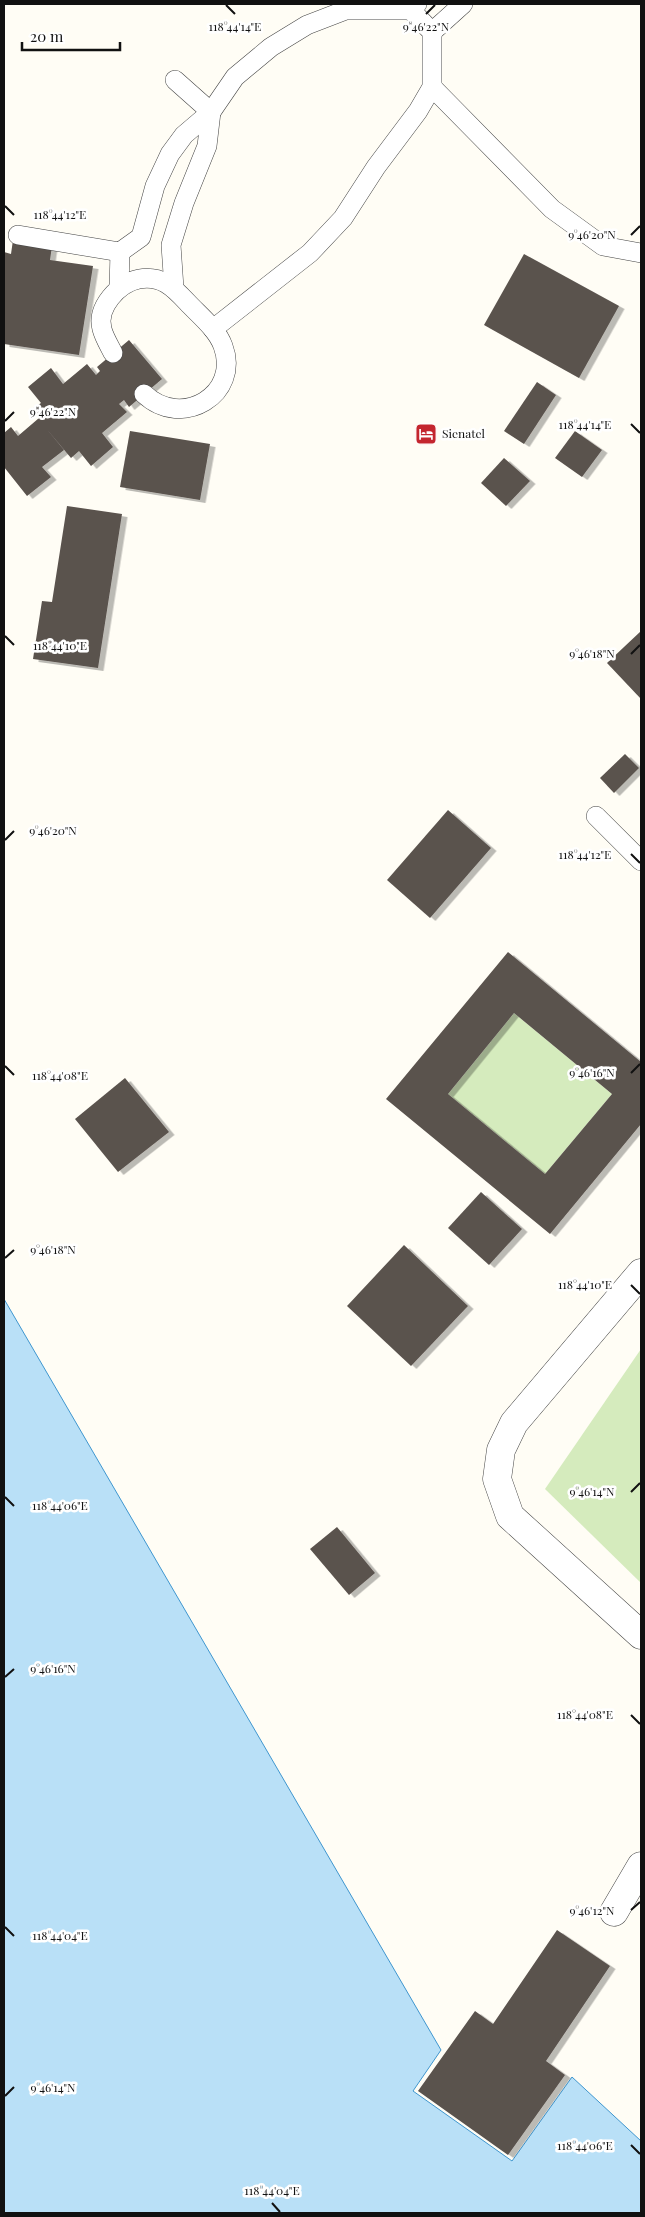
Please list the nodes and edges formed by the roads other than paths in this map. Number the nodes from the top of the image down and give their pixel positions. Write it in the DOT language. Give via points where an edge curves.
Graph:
graph roads {
  1 [pos="463,4"];
  2 [pos="414,7"];
  3 [pos="432,32"];
  4 [pos="175,80"];
  5 [pos="432,87"];
  6 [pos="211,112"];
  7 [pos="18,235"];
  8 [pos="141,237"];
  9 [pos="171,245"];
  10 [pos="120,252"];
  11 [pos="641,253"];
  12 [pos="119,288"];
  13 [pos="174,288"];
  14 [pos="213,329"];
  15 [pos="113,353"];
  16 [pos="144,394"];
  17 [pos="596,816"];
  18 [pos="641,861"];
  19 [pos="641,1273"];
  20 [pos="641,1635"];
  21 [pos="641,1866"];
  22 [pos="614,1912"];
  1 -- 3 [label="lane"];
  2 -- 3 [label="lane"];
  2 -- 6 [label="lane" via="346,10 307,25 235,77"];
  3 -- 5 [label="lane"];
  4 -- 6 [label="lane"];
  5 -- 11 [label="lane" via="552,209 603,246"];
  5 -- 14 [label="lane" via="332,231 310,253"];
  6 -- 8 [label="lane" via="184,135 170,154 155,186"];
  6 -- 9 [label="lane" via="207,146"];
  7 -- 10 [label="lane"];
  8 -- 9 [label="lane"];
  8 -- 10 [label="lane"];
  9 -- 13 [label="lane"];
  10 -- 12 [label="lane"];
  12 -- 13 [label="lane" via="132,280 146,278 161,279"];
  12 -- 15 [label="lane" via="103,312 101,328"];
  13 -- 14 [label="lane"];
  14 -- 16 [label="lane" via="223,346 226,360 218,388 208,399 196,407 181,410 153,403"];
  17 -- 18 [label="lane"];
  19 -- 20 [label="street" via="514,1423 501,1450 498,1479 510,1516"];
  21 -- 22 [label="street"];
}
